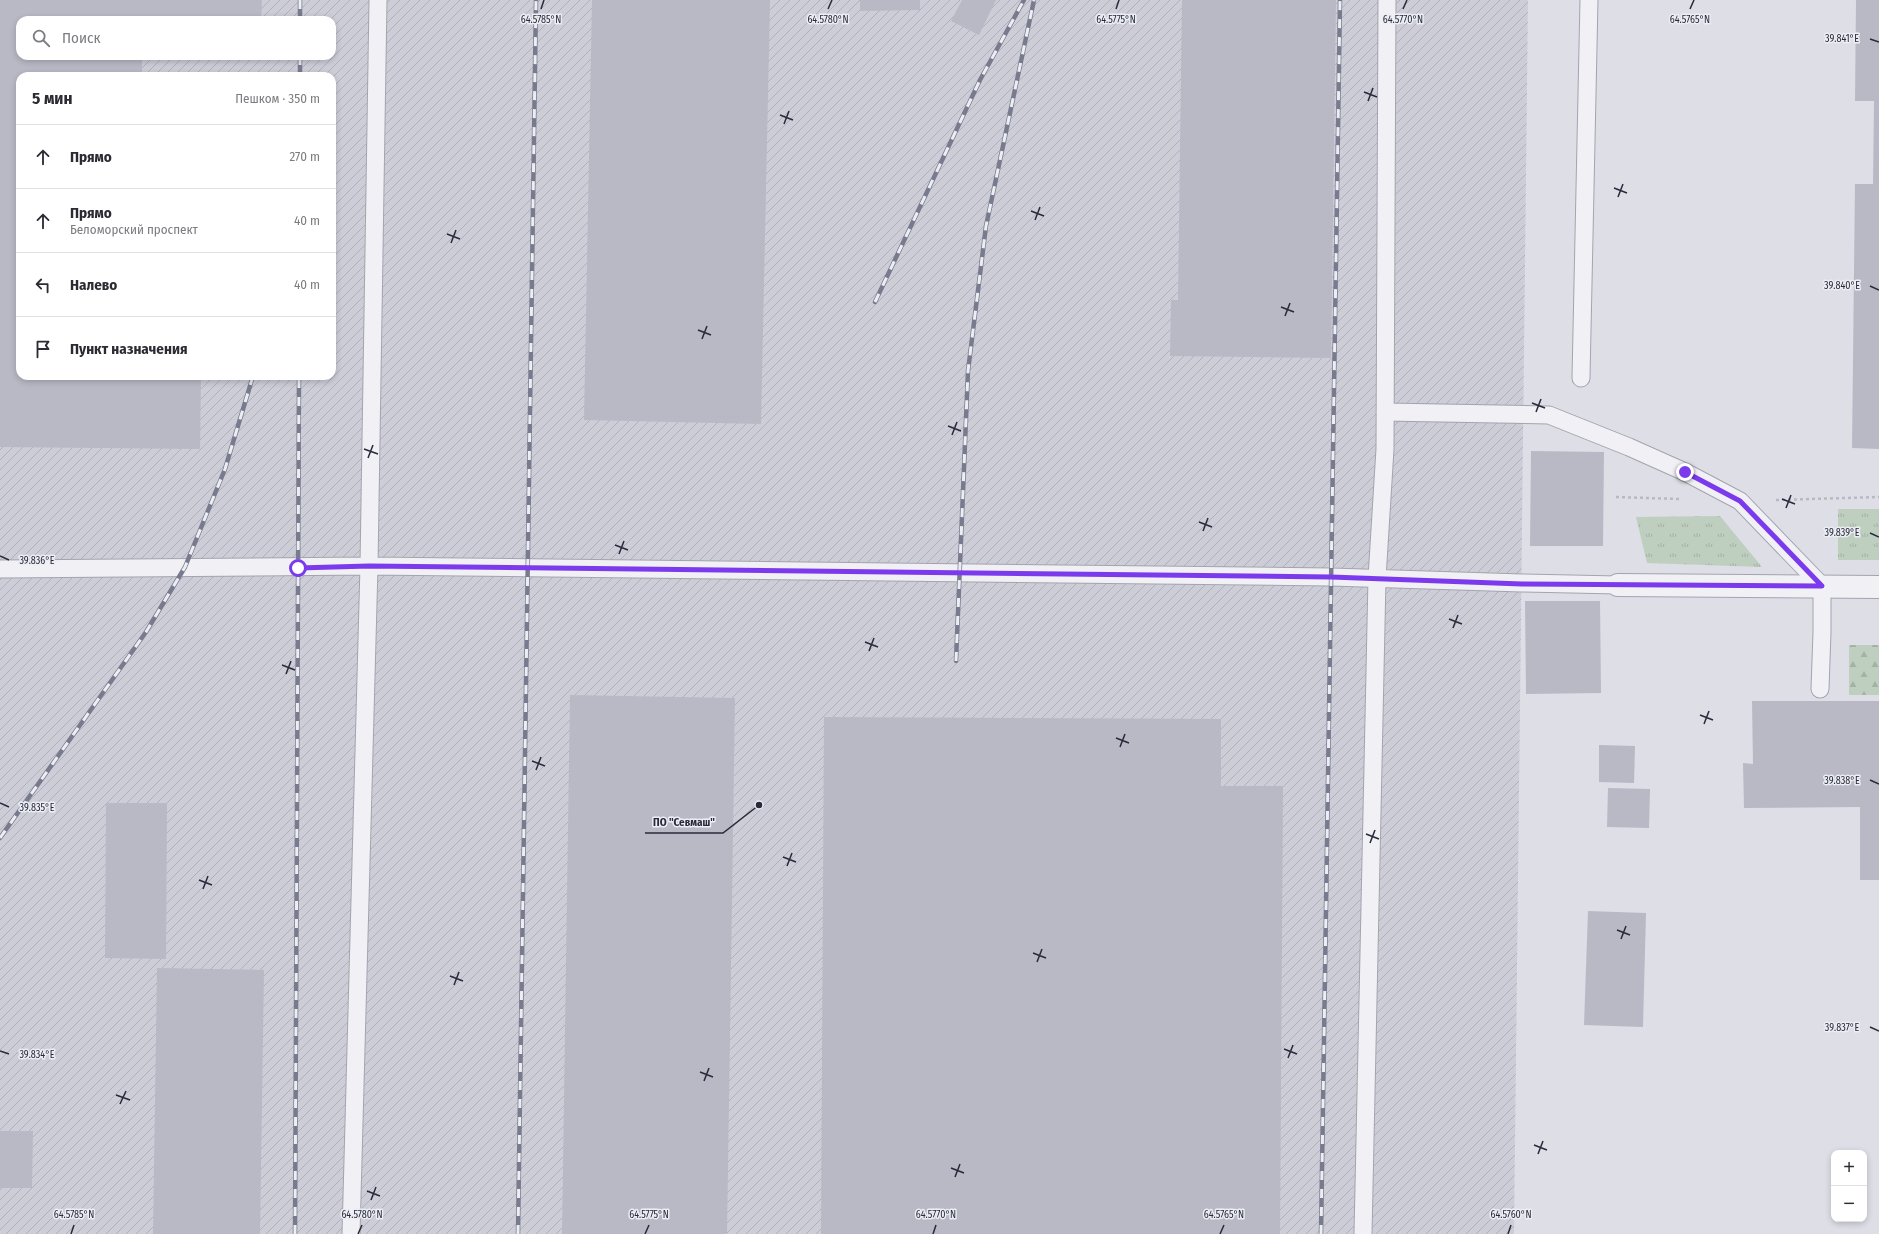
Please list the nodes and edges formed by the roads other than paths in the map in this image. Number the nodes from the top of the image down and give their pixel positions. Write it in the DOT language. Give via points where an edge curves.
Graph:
graph roads {
  1 [pos="378,0"];
  2 [pos="1387,0"];
  3 [pos="1589,0"];
  4 [pos="1581,378"];
  5 [pos="1385,412"];
  6 [pos="369,566"];
  7 [pos="0,570"];
  8 [pos="1377,578"];
  9 [pos="1618,585"];
  10 [pos="1822,586"];
  11 [pos="1879,587"];
  12 [pos="1820,689"];
  13 [pos="351,1234"];
  14 [pos="1363,1234"];
  1 -- 6 [label="lane"];
  2 -- 5 [label="lane"];
  3 -- 4 [label="lane"];
  5 -- 8 [label="lane"];
  5 -- 10 [label="lane" via="1550,415 1685,472 1740,501"];
  6 -- 7 [label="lane"];
  6 -- 8 [label="lane"];
  6 -- 13 [label="lane"];
  8 -- 9 [label="lane"];
  8 -- 14 [label="lane"];
  9 -- 10 [label="street"];
  10 -- 11 [label="street"];
  10 -- 12 [label="lane"];
}
